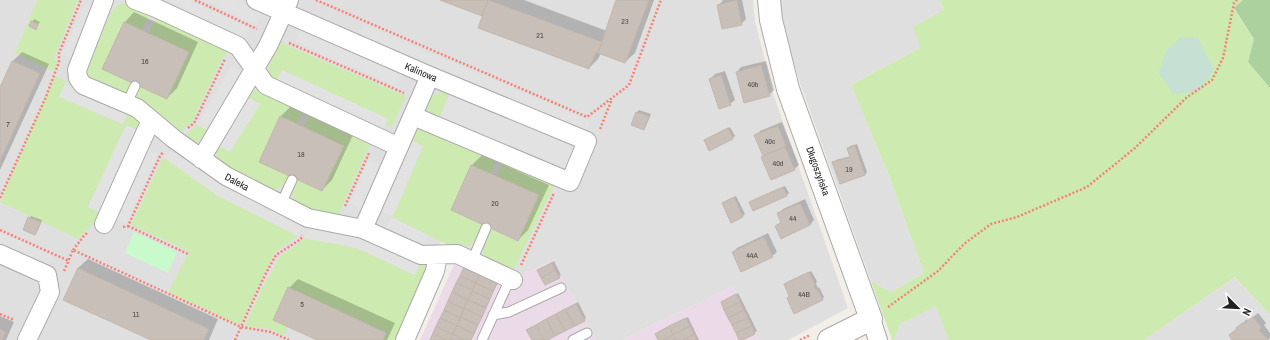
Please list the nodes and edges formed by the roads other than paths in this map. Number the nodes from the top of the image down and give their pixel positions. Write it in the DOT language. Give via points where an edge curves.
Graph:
graph roads {
  1 [pos="104,0"];
  2 [pos="135,0"];
  3 [pos="256,0"];
  4 [pos="768,0"];
  5 [pos="286,6"];
  6 [pos="255,70"];
  7 [pos="430,76"];
  8 [pos="135,86"];
  9 [pos="127,103"];
  10 [pos="413,116"];
  11 [pos="151,120"];
  12 [pos="399,147"];
  13 [pos="201,159"];
  14 [pos="292,180"];
  15 [pos="281,204"];
  16 [pos="104,224"];
  17 [pos="363,228"];
  18 [pos="486,228"];
  19 [pos="0,254"];
  20 [pos="438,255"];
  21 [pos="472,261"];
  22 [pos="512,280"];
  23 [pos="561,288"];
  24 [pos="493,315"];
  25 [pos="871,318"];
  26 [pos="587,333"];
  27 [pos="27,340"];
  28 [pos="405,340"];
  29 [pos="482,340"];
  30 [pos="573,340"];
  31 [pos="829,340"];
  32 [pos="878,340"];
  1 -- 9 [label="street, Daleka" via="77,70 78,78 84,85"];
  2 -- 6 [label="street" via="238,46"];
  3 -- 5 [label="street, Kalinowa"];
  4 -- 25 [label="street, Długoszyńska" via="788,89"];
  5 -- 6 [label="street"];
  5 -- 7 [label="street, Kalinowa"];
  6 -- 12 [label="street" via="266,85"];
  6 -- 13 [label="street"];
  7 -- 10 [label="street"];
  7 -- 10 [label="street, Kalinowa" via="587,141 570,182"];
  8 -- 9 [label="lane"];
  9 -- 11 [label="street, Daleka"];
  10 -- 12 [label="street"];
  11 -- 13 [label="street, Daleka"];
  11 -- 16 [label="street"];
  12 -- 17 [label="street"];
  13 -- 15 [label="street, Daleka" via="226,176"];
  14 -- 15 [label="lane"];
  15 -- 17 [label="street, Daleka" via="308,218"];
  17 -- 20 [label="street, Daleka" via="421,256"];
  18 -- 21 [label="lane"];
  19 -- 27 [label="street" via="47,274 50,292"];
  20 -- 21 [label="street, Daleka" via="457,254"];
  20 -- 28 [label="street" via="435,271"];
  21 -- 22 [label="street, Daleka"];
  22 -- 24 [label="lane"];
  23 -- 24 [label="lane" via="509,312"];
  24 -- 29 [label="lane"];
  25 -- 31 [label="street"];
  25 -- 32 [label="street, Długoszyńska"];
  26 -- 30 [label="lane"];
}
